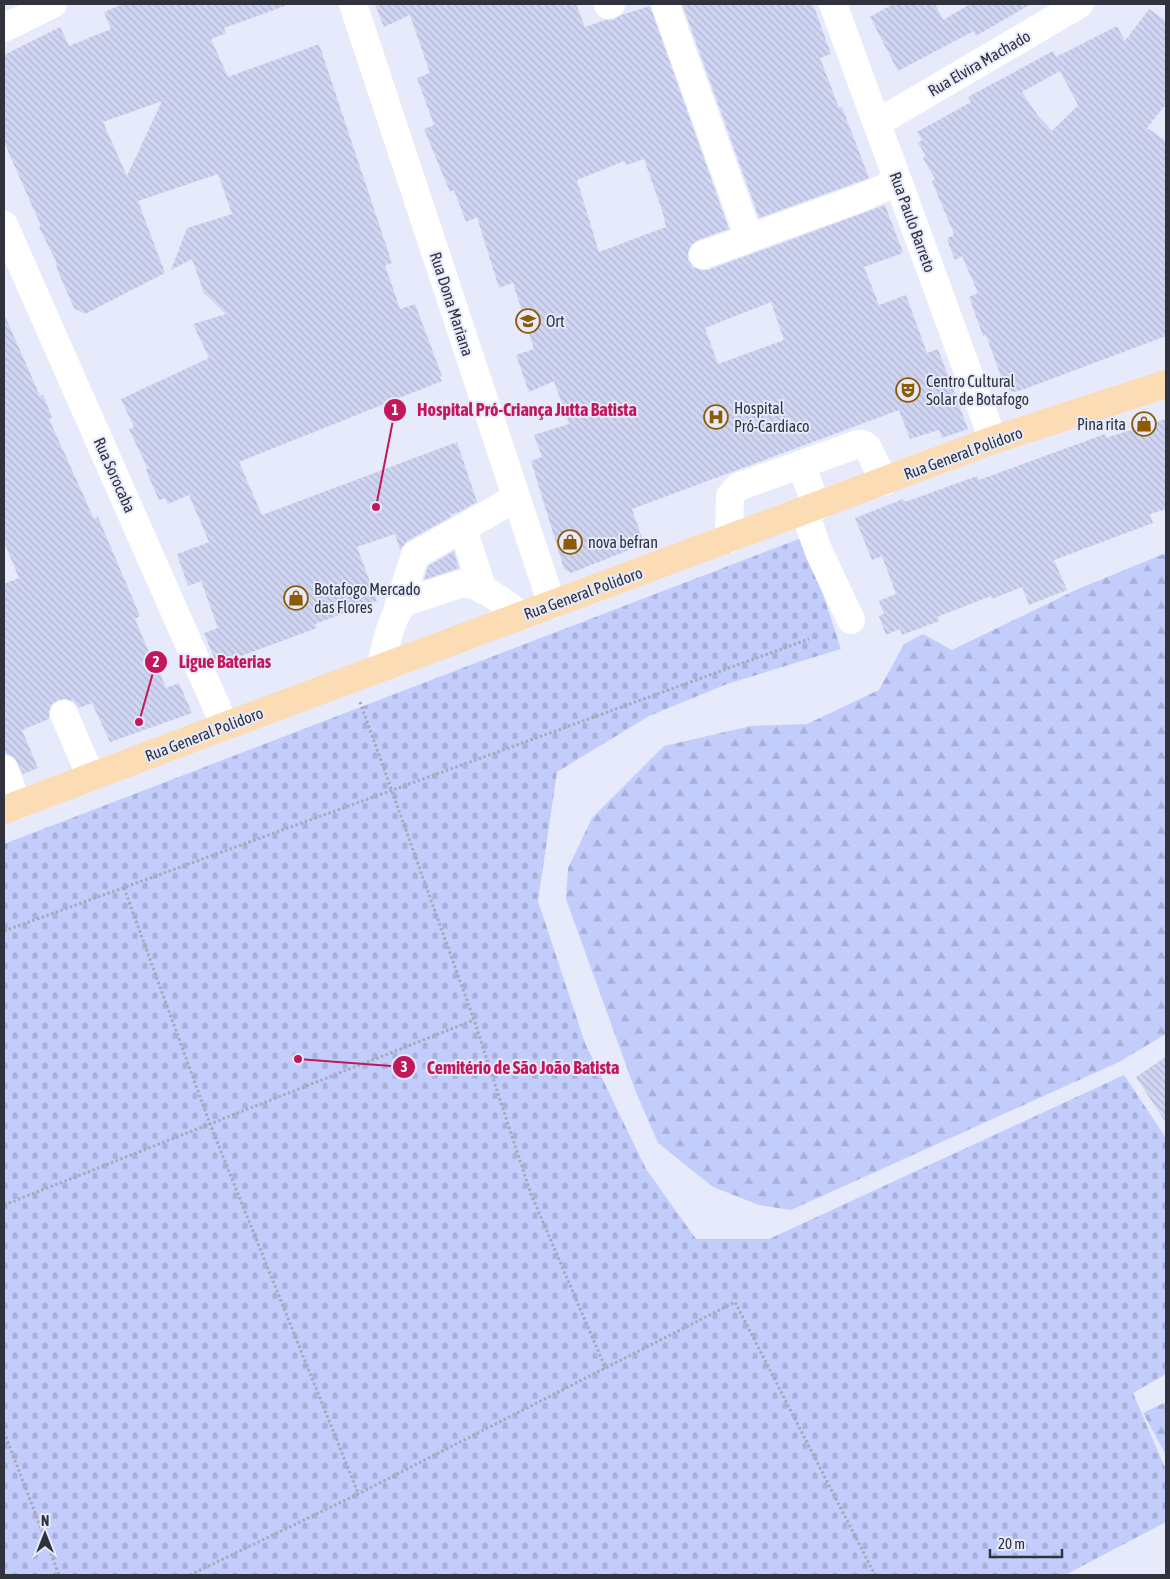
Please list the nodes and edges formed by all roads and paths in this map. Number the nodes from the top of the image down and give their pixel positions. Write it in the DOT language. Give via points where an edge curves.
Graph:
graph roads {
  1 [pos="53,4"];
  2 [pos="353,4"];
  3 [pos="665,4"];
  4 [pos="833,4"];
  5 [pos="1080,4"];
  6 [pos="4,28"];
  7 [pos="877,123"];
  8 [pos="898,182"];
  9 [pos="4,225"];
  10 [pos="749,238"];
  11 [pos="703,255"];
  12 [pos="1166,384"];
  13 [pos="993,440"];
  14 [pos="801,464"];
  15 [pos="884,482"];
  16 [pos="516,498"];
  17 [pos="811,509"];
  18 [pos="463,529"];
  19 [pos="729,539"];
  20 [pos="483,590"];
  21 [pos="552,605"];
  22 [pos="398,608"];
  23 [pos="522,615"];
  24 [pos="851,620"];
  25 [pos="809,639"];
  26 [pos="380,668"];
  27 [pos="350,679"];
  28 [pos="64,714"];
  29 [pos="225,726"];
  30 [pos="4,769"];
  31 [pos="91,777"];
  32 [pos="390,790"];
  33 [pos="11,808"];
  34 [pos="124,888"];
  35 [pos="4,931"];
  36 [pos="474,1020"];
  37 [pos="210,1124"];
  38 [pos="4,1206"];
  39 [pos="605,1367"];
  40 [pos="4,1432"];
  41 [pos="358,1494"];
  42 [pos="59,1575"];
  43 [pos="190,1575"];
  44 [pos="875,1575"];
  1 -- 6 [label="street"];
  2 -- 16 [label="street, Rua Dona Mariana"];
  3 -- 10 [label="street"];
  4 -- 7 [label="street, Rua Paulo Barreto"];
  5 -- 7 [label="street, Rua Elvira Machado"];
  7 -- 8 [label="street, Rua Paulo Barreto"];
  8 -- 10 [label="street"];
  8 -- 13 [label="street, Rua Paulo Barreto"];
  9 -- 29 [label="street, Rua Sorocaba"];
  10 -- 11 [label="street"];
  12 -- 13 [label="main road, Rua General Polidoro"];
  13 -- 15 [label="main road, Rua General Polidoro"];
  14 -- 15 [label="street" via="864,444"];
  14 -- 17 [label="street"];
  14 -- 19 [label="street" via="734,490 730,496"];
  15 -- 17 [label="main road, Rua General Polidoro"];
  16 -- 18 [label="street"];
  16 -- 21 [label="street, Rua Dona Mariana"];
  17 -- 19 [label="main road, Rua General Polidoro"];
  17 -- 24 [label="street" via="819,552"];
  18 -- 20 [label="street"];
  18 -- 22 [label="street" via="415,555"];
  19 -- 21 [label="main road, Rua General Polidoro"];
  20 -- 22 [label="street" via="474,584 464,583 405,602"];
  20 -- 23 [label="street"];
  21 -- 23 [label="main road, Rua General Polidoro"];
  22 -- 26 [label="street"];
  23 -- 26 [label="main road, Rua General Polidoro"];
  25 -- 32 [label="path"];
  26 -- 27 [label="main road, Rua General Polidoro"];
  27 -- 29 [label="main road, Rua General Polidoro"];
  27 -- 32 [label="path"];
  28 -- 31 [label="street"];
  29 -- 31 [label="main road, Rua General Polidoro"];
  30 -- 33 [label="street"];
  31 -- 33 [label="main road, Rua General Polidoro"];
  32 -- 34 [label="path"];
  32 -- 36 [label="path"];
  34 -- 35 [label="path"];
  34 -- 37 [label="path"];
  36 -- 37 [label="path"];
  36 -- 39 [label="path" via="531,1194"];
  37 -- 38 [label="path"];
  37 -- 41 [label="path"];
  39 -- 41 [label="path"];
  39 -- 44 [label="path" via="735,1302"];
  40 -- 42 [label="path"];
  41 -- 43 [label="path"];
}
